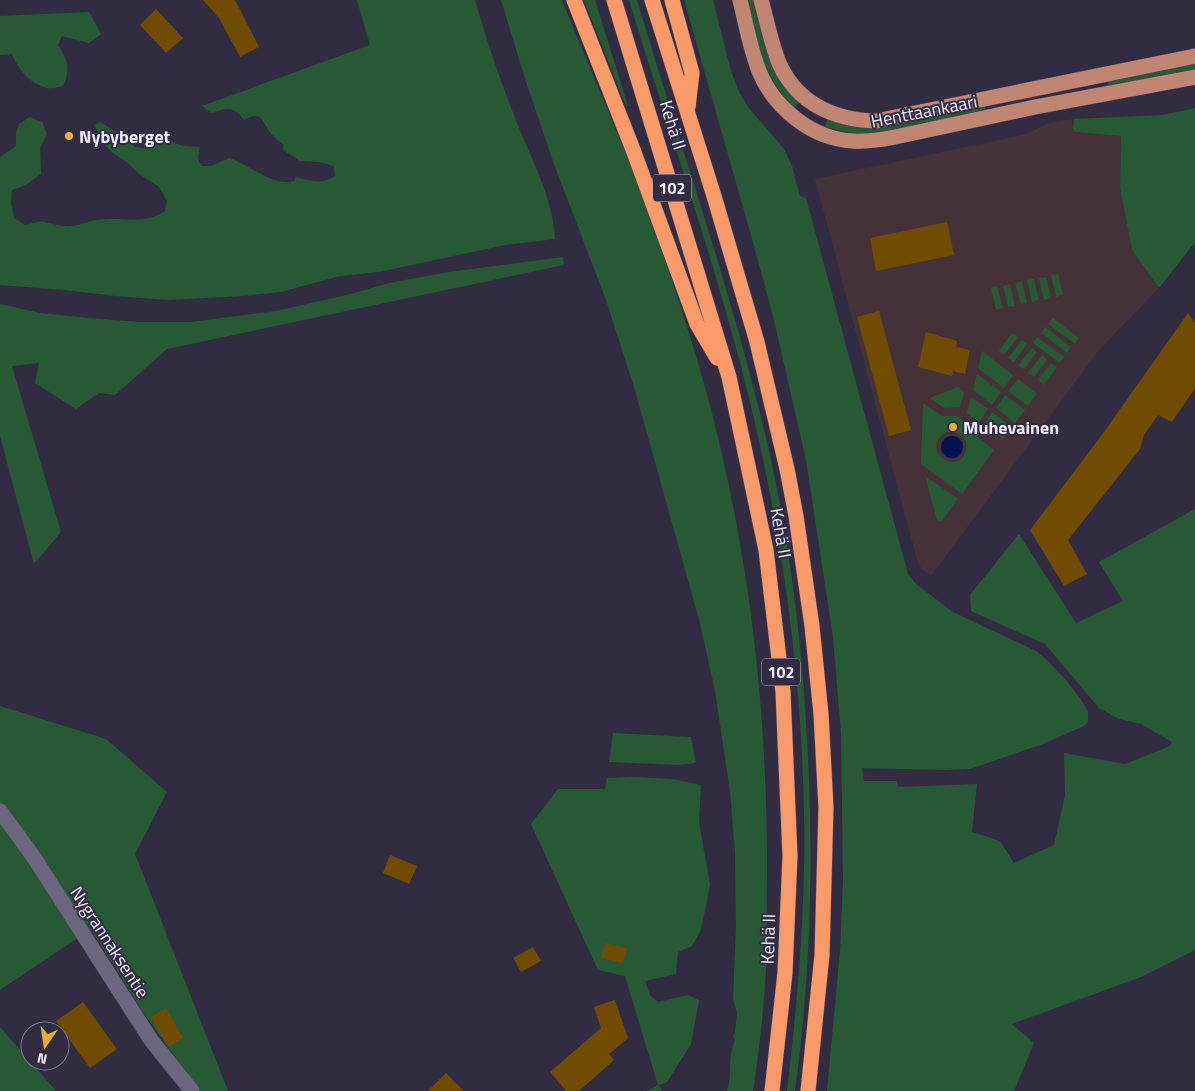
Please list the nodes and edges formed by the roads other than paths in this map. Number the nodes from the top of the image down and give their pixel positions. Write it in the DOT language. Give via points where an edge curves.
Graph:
graph roads {
  1 [pos="574,0"];
  2 [pos="614,0"];
  3 [pos="652,0"];
  4 [pos="672,0"];
  5 [pos="740,0"];
  6 [pos="761,0"];
  7 [pos="1195,56"];
  8 [pos="1195,77"];
  9 [pos="687,111"];
  10 [pos="729,376"];
  11 [pos="0,811"];
  12 [pos="192,1091"];
  13 [pos="772,1091"];
  14 [pos="808,1091"];
  1 -- 10 [label="highway" via="697,324"];
  2 -- 10 [label="highway, Kehä II / 102"];
  3 -- 9 [label="highway, Kehä II / 102"];
  4 -- 9 [label="highway" via="692,73"];
  5 -- 8 [label="main road, Henttaankaari" via="752,52 770,91 782,107 804,126 850,141 895,137"];
  6 -- 7 [label="main road, Henttaankaari" via="786,76 817,107 856,120 876,121"];
  9 -- 14 [label="highway, Kehä II / 102" via="757,342 796,516 812,626 826,807 822,955"];
  10 -- 13 [label="highway, Kehä II / 102" via="766,550 783,692 790,856 785,973"];
  11 -- 12 [label="street, Nygrannaksentie" via="33,856 151,1040"];
}
